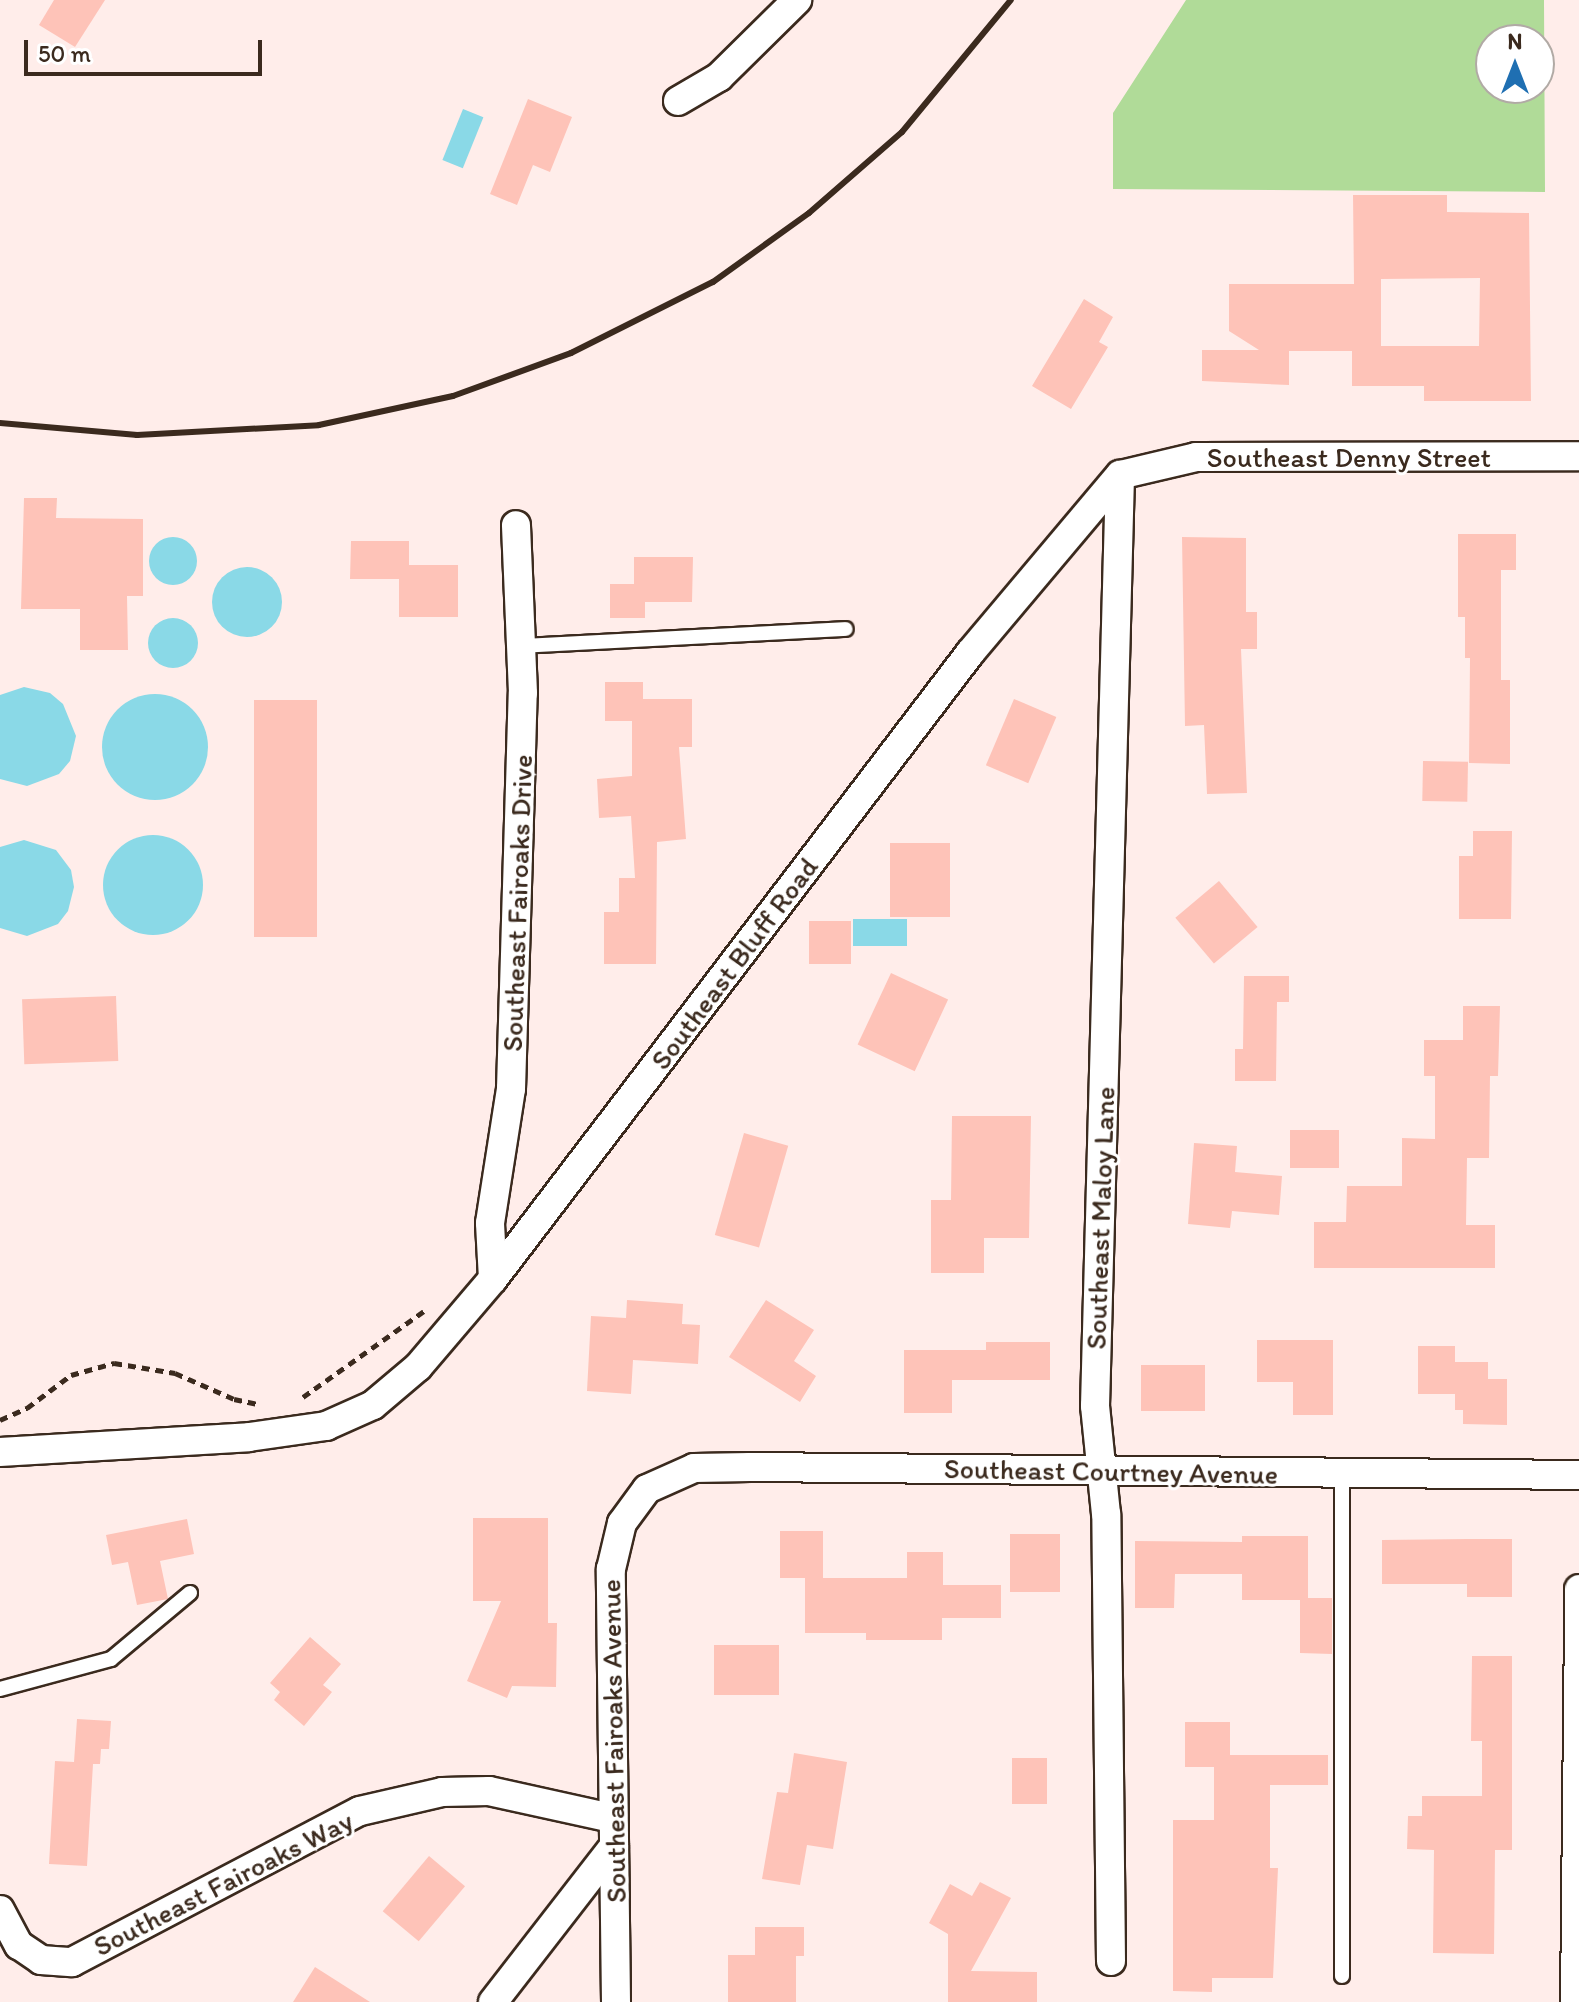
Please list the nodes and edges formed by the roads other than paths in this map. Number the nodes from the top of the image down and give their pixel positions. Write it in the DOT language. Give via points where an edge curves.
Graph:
graph roads {
  1 [pos="797,0"];
  2 [pos="678,101"];
  3 [pos="1579,456"];
  4 [pos="1120,475"];
  5 [pos="516,525"];
  6 [pos="846,629"];
  7 [pos="521,646"];
  8 [pos="493,1279"];
  9 [pos="0,1452"];
  10 [pos="1099,1470"];
  11 [pos="1342,1475"];
  12 [pos="1579,1475"];
  13 [pos="647,1489"];
  14 [pos="1579,1589"];
  15 [pos="190,1593"];
  16 [pos="0,1689"];
  17 [pos="612,1818"];
  18 [pos="614,1846"];
  19 [pos="0,1910"];
  20 [pos="1111,1961"];
  21 [pos="1342,1976"];
  22 [pos="493,2002"];
  23 [pos="616,2002"];
  24 [pos="1575,2002"];
  1 -- 2 [label="street" via="719,77"];
  3 -- 4 [label="street, Southeast Denny Street" via="1196,457"];
  4 -- 8 [label="street, Southeast Bluff Road" via="970,653"];
  4 -- 10 [label="street, Southeast Maloy Lane" via="1095,1406"];
  5 -- 7 [label="street, Southeast Fairoaks Drive"];
  6 -- 7 [label="lane"];
  7 -- 8 [label="street, Southeast Fairoaks Drive" via="511,1089 490,1223"];
  8 -- 9 [label="street, Southeast Bluff Road" via="418,1367 373,1405 326,1426 249,1437"];
  10 -- 11 [label="street, Southeast Courtney Avenue"];
  10 -- 13 [label="street, Southeast Courtney Avenue" via="694,1468"];
  10 -- 20 [label="street, Southeast Maloy Lane" via="1106,1514"];
  11 -- 12 [label="street, Southeast Courtney Avenue"];
  11 -- 21 [label="lane"];
  13 -- 17 [label="street, Southeast Fairoaks Avenue" via="622,1523 611,1569"];
  14 -- 24 [label="street"];
  15 -- 16 [label="lane" via="111,1659"];
  17 -- 18 [label="street, Southeast Fairoaks Avenue"];
  17 -- 19 [label="street, Southeast Fairoaks Way" via="489,1791 442,1792 360,1811 72,1962 41,1960 19,1945"];
  18 -- 22 [label="street"];
  18 -- 23 [label="street, Southeast Fairoaks Avenue"];
}
